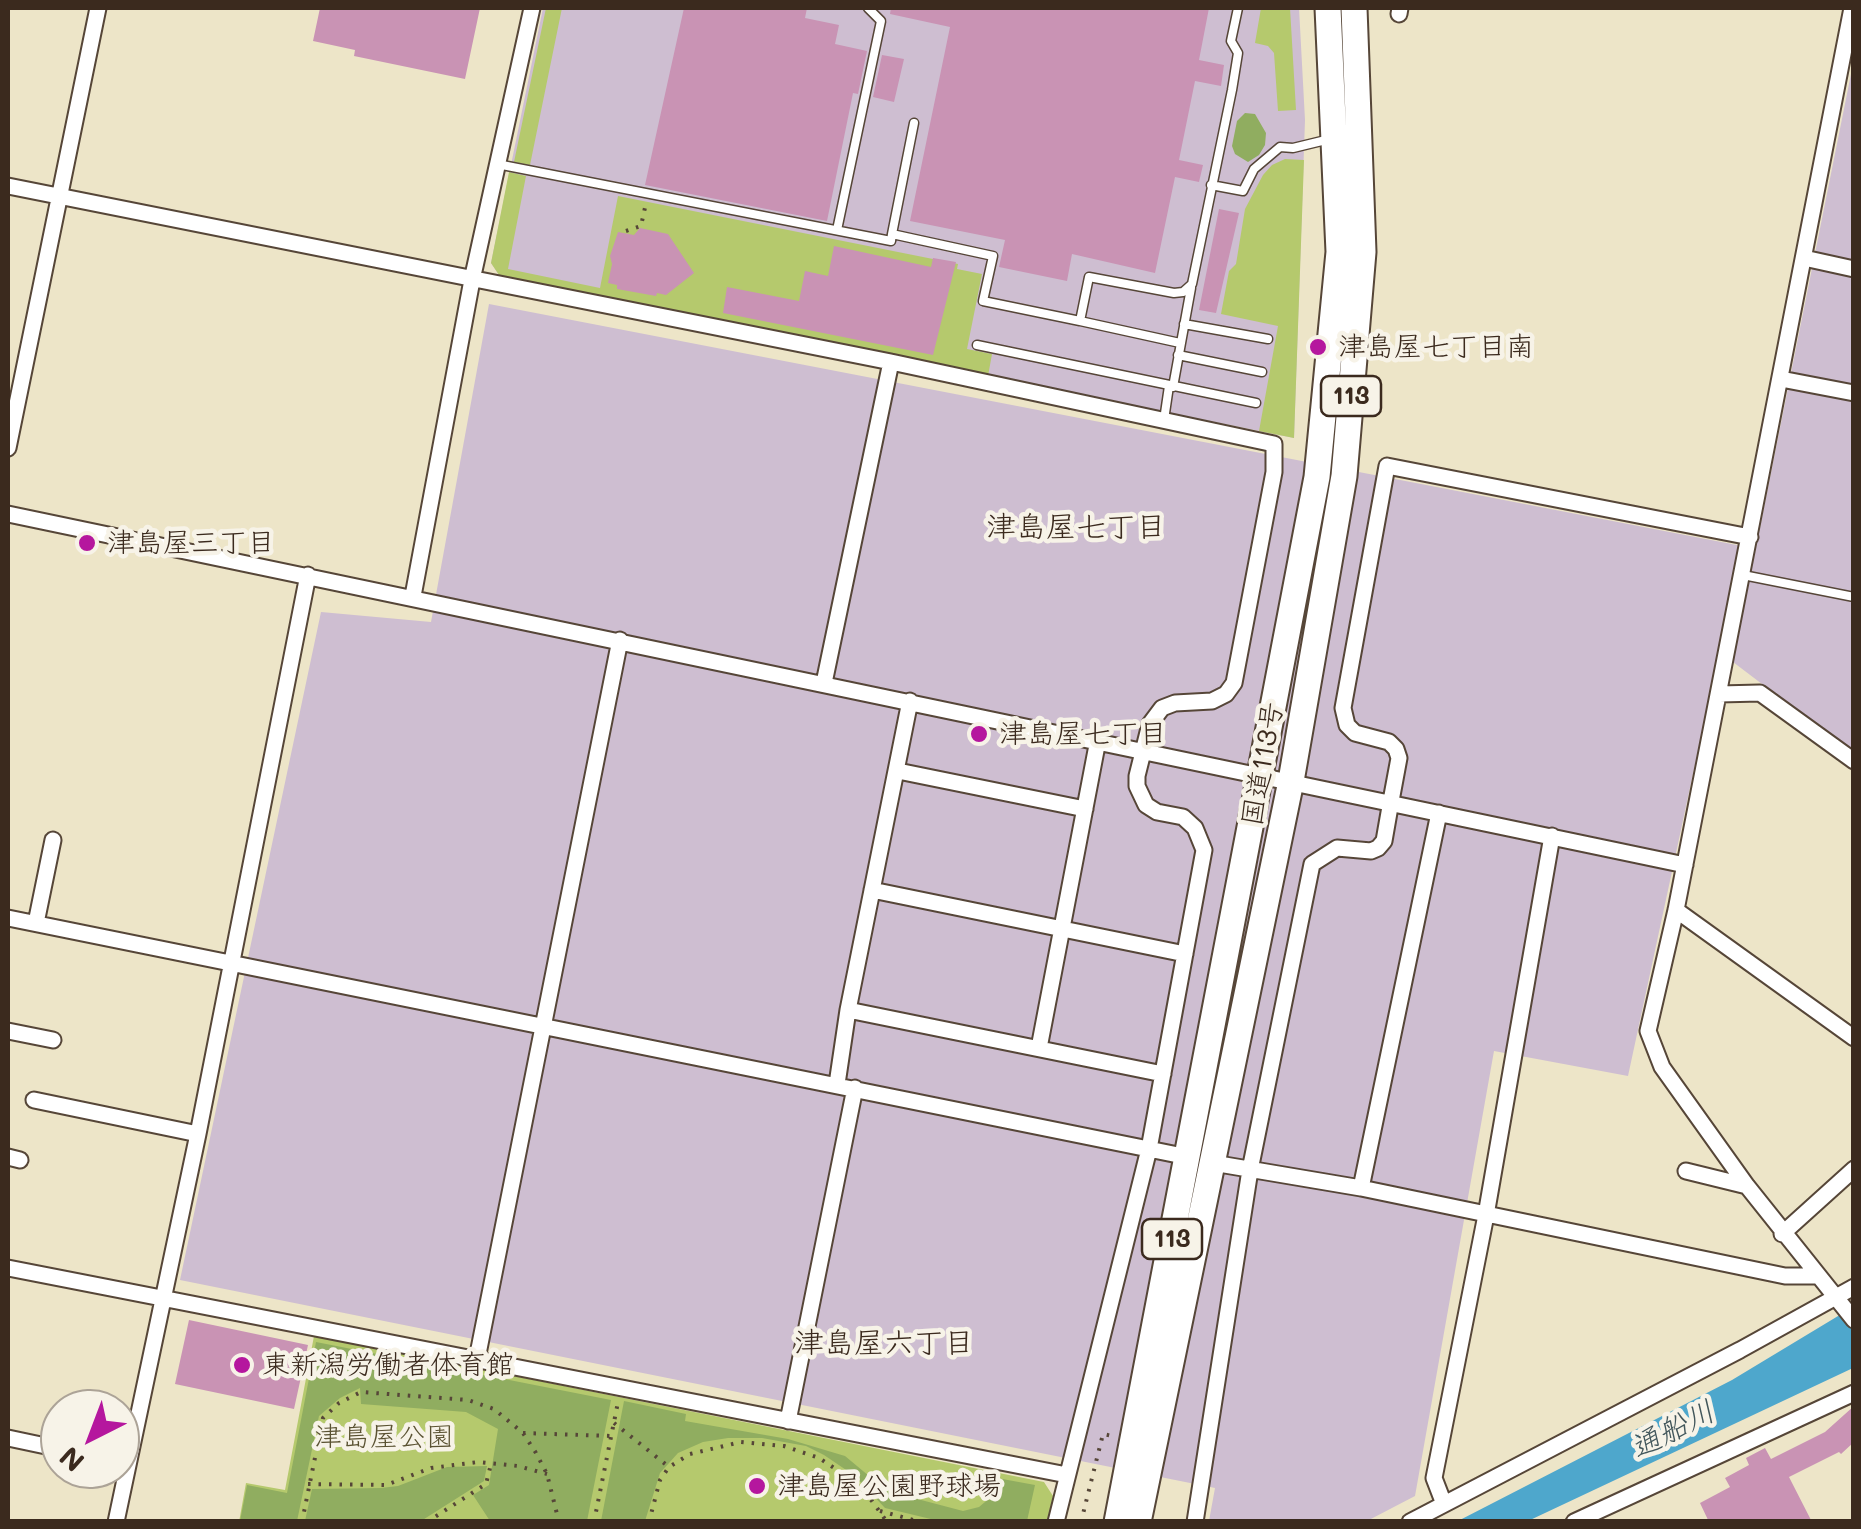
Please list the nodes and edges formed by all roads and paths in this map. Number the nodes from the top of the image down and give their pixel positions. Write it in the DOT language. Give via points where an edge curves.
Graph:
graph roads {
  1 [pos="98,8"];
  2 [pos="532,8"];
  3 [pos="868,8"];
  4 [pos="1238,8"];
  5 [pos="1328,8"];
  6 [pos="1354,8"];
  7 [pos="1852,8"];
  8 [pos="914,124"];
  9 [pos="1334,138"];
  10 [pos="497,164"];
  11 [pos="1211,185"];
  12 [pos="8,186"];
  13 [pos="648,193"];
  14 [pos="58,196"];
  15 [pos="837,230"];
  16 [pos="626,231"];
  17 [pos="892,234"];
  18 [pos="1804,258"];
  19 [pos="1854,269"];
  20 [pos="472,280"];
  21 [pos="1192,284"];
  22 [pos="1080,321"];
  23 [pos="1184,324"];
  24 [pos="1268,339"];
  25 [pos="1180,343"];
  26 [pos="977,345"];
  27 [pos="1178,355"];
  28 [pos="891,362"];
  29 [pos="1262,372"];
  30 [pos="1781,378"];
  31 [pos="1171,386"];
  32 [pos="1854,394"];
  33 [pos="1256,404"];
  34 [pos="1164,420"];
  35 [pos="8,448"];
  36 [pos="8,514"];
  37 [pos="1750,537"];
  38 [pos="308,575"];
  39 [pos="1742,575"];
  40 [pos="412,596"];
  41 [pos="1854,597"];
  42 [pos="620,640"];
  43 [pos="824,682"];
  44 [pos="1719,694"];
  45 [pos="910,701"];
  46 [pos="1098,740"];
  47 [pos="1143,750"];
  48 [pos="1854,761"];
  49 [pos="898,771"];
  50 [pos="1258,774"];
  51 [pos="1291,780"];
  52 [pos="1391,801"];
  53 [pos="1085,809"];
  54 [pos="1440,813"];
  55 [pos="1552,836"];
  56 [pos="53,840"];
  57 [pos="1685,865"];
  58 [pos="872,890"];
  59 [pos="1676,910"];
  60 [pos="8,918"];
  61 [pos="36,923"];
  62 [pos="1061,929"];
  63 [pos="1185,954"];
  64 [pos="232,962"];
  65 [pos="848,1010"];
  66 [pos="544,1025"];
  67 [pos="8,1032"];
  68 [pos="1854,1038"];
  69 [pos="53,1040"];
  70 [pos="1039,1048"];
  71 [pos="1164,1074"];
  72 [pos="837,1084"];
  73 [pos="855,1088"];
  74 [pos="34,1100"];
  75 [pos="198,1134"];
  76 [pos="1148,1150"];
  77 [pos="1200,1160"];
  78 [pos="1854,1169"];
  79 [pos="1250,1170"];
  80 [pos="1686,1171"];
  81 [pos="1747,1186"];
  82 [pos="1361,1188"];
  83 [pos="1486,1214"];
  84 [pos="1782,1234"];
  85 [pos="8,1268"];
  86 [pos="1814,1276"];
  87 [pos="1854,1287"];
  88 [pos="163,1298"];
  89 [pos="1833,1298"];
  90 [pos="1854,1320"];
  91 [pos="477,1359"];
  92 [pos="620,1387"];
  93 [pos="1854,1393"];
  94 [pos="140,1395"];
  95 [pos="788,1422"];
  96 [pos="614,1423"];
  97 [pos="522,1434"];
  98 [pos="611,1436"];
  99 [pos="1112,1436"];
  100 [pos="8,1438"];
  101 [pos="40,1445"];
  102 [pos="492,1463"];
  103 [pos="669,1467"];
  104 [pos="547,1474"];
  105 [pos="1067,1475"];
  106 [pos="308,1484"];
  107 [pos="120,1489"];
  108 [pos="1444,1504"];
  109 [pos="880,1511"];
  110 [pos="1034,1513"];
  111 [pos="116,1522"];
  112 [pos="302,1522"];
  113 [pos="427,1522"];
  114 [pos="559,1522"];
  115 [pos="594,1522"];
  116 [pos="649,1522"];
  117 [pos="887,1522"];
  118 [pos="921,1522"];
  119 [pos="1031,1522"];
  120 [pos="1056,1522"];
  121 [pos="1080,1522"];
  122 [pos="1117,1522"];
  123 [pos="1138,1522"];
  124 [pos="1195,1522"];
  125 [pos="1410,1522"];
  126 [pos="1574,1522"];
  1 -- 14 [label="street"];
  2 -- 10 [label="street"];
  3 -- 15 [label="lane" via="881,21"];
  4 -- 11 [label="lane" via="1231,40 1238,53"];
  5 -- 9 [label="highway, 国道113号 / 113"];
  6 -- 51 [label="highway, 国道113号 / 113" via="1363,252 1344,476"];
  7 -- 18 [label="street"];
  8 -- 17 [label="lane"];
  9 -- 11 [label="lane" via="1280,147 1254,169 1242,191"];
  9 -- 50 [label="highway, 国道113号 / 113" via="1339,252 1317,477"];
  10 -- 13 [label="lane"];
  10 -- 20 [label="street"];
  11 -- 21 [label="lane"];
  12 -- 14 [label="street"];
  13 -- 15 [label="lane"];
  13 -- 16 [label="path" via="641,226"];
  14 -- 20 [label="street"];
  14 -- 35 [label="street"];
  15 -- 17 [label="lane" via="890,241"];
  17 -- 22 [label="lane" via="993,256 984,301"];
  18 -- 19 [label="street"];
  18 -- 30 [label="street"];
  20 -- 28 [label="street"];
  20 -- 40 [label="street"];
  21 -- 22 [label="lane" via="1174,293 1089,277"];
  21 -- 23 [label="lane"];
  22 -- 25 [label="lane"];
  23 -- 24 [label="lane"];
  23 -- 25 [label="lane"];
  25 -- 27 [label="lane"];
  26 -- 31 [label="lane"];
  27 -- 29 [label="lane"];
  27 -- 31 [label="lane"];
  28 -- 34 [label="street"];
  28 -- 43 [label="street"];
  30 -- 32 [label="street"];
  30 -- 37 [label="street"];
  31 -- 33 [label="lane"];
  31 -- 34 [label="lane"];
  34 -- 47 [label="street" via="1274,444 1274,472 1234,682 1212,700 1162,708"];
  36 -- 38 [label="street"];
  37 -- 39 [label="street"];
  37 -- 52 [label="street" via="1387,466 1343,708 1355,733 1396,749"];
  38 -- 40 [label="street"];
  38 -- 64 [label="street"];
  39 -- 41 [label="lane"];
  39 -- 44 [label="street"];
  40 -- 42 [label="street"];
  42 -- 43 [label="street"];
  42 -- 66 [label="street"];
  43 -- 45 [label="street"];
  44 -- 48 [label="street" via="1760,693"];
  44 -- 57 [label="street"];
  45 -- 46 [label="street"];
  45 -- 49 [label="street"];
  46 -- 47 [label="street"];
  46 -- 53 [label="street"];
  47 -- 50 [label="street"];
  47 -- 63 [label="street" via="1136,776 1146,806 1183,817 1202,839"];
  49 -- 53 [label="street"];
  49 -- 58 [label="street"];
  50 -- 51 [label="street"];
  50 -- 77 [label="highway, 国道113号 / 113"];
  51 -- 52 [label="street"];
  51 -- 77 [label="highway, 国道113号 / 113" via="1254,965"];
  52 -- 54 [label="street"];
  52 -- 79 [label="street" via="1378,848 1336,848 1312,864"];
  53 -- 62 [label="street"];
  54 -- 55 [label="street"];
  54 -- 82 [label="street"];
  55 -- 57 [label="street"];
  55 -- 83 [label="street"];
  56 -- 61 [label="street"];
  57 -- 59 [label="street"];
  58 -- 62 [label="street"];
  58 -- 65 [label="street"];
  59 -- 68 [label="street"];
  59 -- 81 [label="street" via="1648,1032 1662,1066"];
  60 -- 61 [label="street"];
  61 -- 64 [label="street"];
  62 -- 63 [label="street"];
  62 -- 70 [label="street"];
  63 -- 71 [label="street"];
  64 -- 66 [label="street"];
  64 -- 75 [label="street"];
  65 -- 70 [label="street"];
  65 -- 72 [label="street"];
  66 -- 72 [label="street"];
  66 -- 91 [label="street"];
  67 -- 69 [label="street"];
  70 -- 71 [label="street"];
  71 -- 76 [label="street"];
  72 -- 73 [label="street"];
  73 -- 76 [label="street"];
  73 -- 95 [label="street"];
  74 -- 75 [label="street"];
  75 -- 88 [label="street"];
  76 -- 77 [label="street"];
  76 -- 105 [label="street"];
  77 -- 79 [label="street"];
  77 -- 122 [label="highway, 国道113号 / 113"];
  77 -- 123 [label="highway, 国道113号 / 113"];
  78 -- 84 [label="street"];
  79 -- 82 [label="street"];
  79 -- 124 [label="street"];
  80 -- 81 [label="street"];
  81 -- 84 [label="street"];
  82 -- 83 [label="street"];
  83 -- 86 [label="street" via="1785,1276"];
  83 -- 108 [label="street" via="1434,1478"];
  84 -- 86 [label="street"];
  85 -- 88 [label="street"];
  86 -- 89 [label="street"];
  87 -- 89 [label="street"];
  88 -- 91 [label="street"];
  88 -- 94 [label="street"];
  89 -- 90 [label="street"];
  89 -- 108 [label="street"];
  91 -- 92 [label="street"];
  92 -- 95 [label="street"];
  92 -- 96 [label="path"];
  93 -- 126 [label="street"];
  95 -- 105 [label="street"];
  96 -- 98 [label="path"];
  96 -- 103 [label="path"];
  97 -- 98 [label="path"];
  97 -- 104 [label="path"];
  97 -- 106 [label="path" via="494,1409 468,1400 361,1392 322,1418"];
  98 -- 115 [label="path"];
  99 -- 121 [label="path" via="1103,1434"];
  100 -- 101 [label="street"];
  102 -- 104 [label="path"];
  102 -- 106 [label="path" via="430,1468 386,1484"];
  102 -- 113 [label="path" via="486,1484"];
  103 -- 109 [label="path" via="724,1444 784,1446 836,1467"];
  103 -- 116 [label="path"];
  104 -- 114 [label="path"];
  105 -- 120 [label="street"];
  106 -- 112 [label="path"];
  107 -- 111 [label="street"];
  108 -- 125 [label="street"];
  109 -- 117 [label="path"];
  109 -- 118 [label="path"];
  110 -- 119 [label="path"];
}
